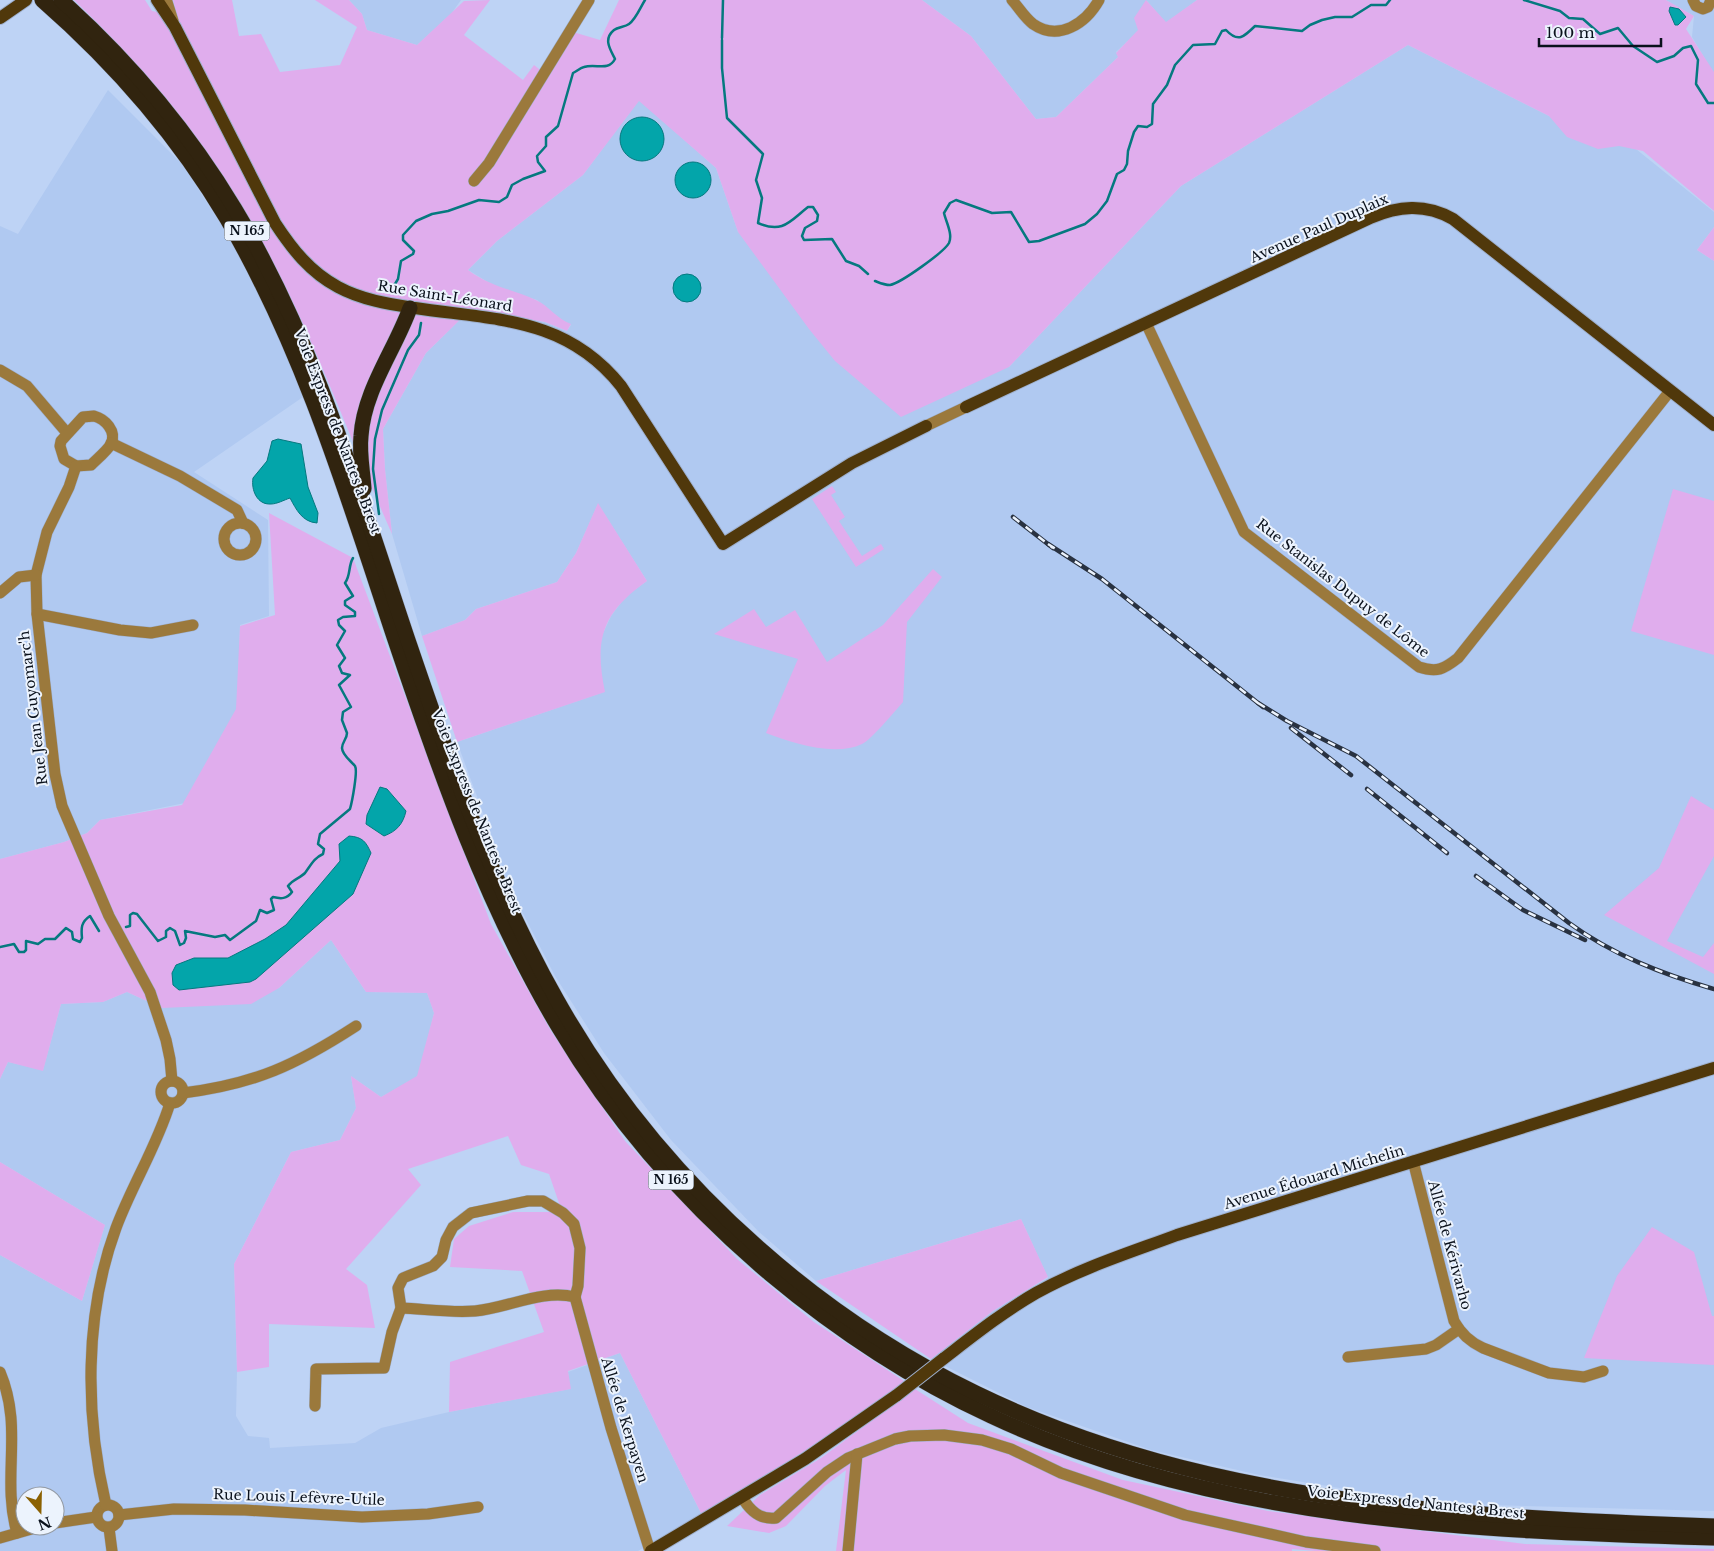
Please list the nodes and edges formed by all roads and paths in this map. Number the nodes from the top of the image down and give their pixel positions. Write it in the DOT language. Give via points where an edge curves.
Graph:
graph roads {
  1 [pos="42,0"];
  2 [pos="62,0"];
  3 [pos="589,0"];
  4 [pos="1012,0"];
  5 [pos="1099,0"];
  6 [pos="164,1"];
  7 [pos="21,4"];
  8 [pos="0,18"];
  9 [pos="474,181"];
  10 [pos="410,308"];
  11 [pos="1146,323"];
  12 [pos="0,370"];
  13 [pos="1670,391"];
  14 [pos="966,407"];
  15 [pos="1714,425"];
  16 [pos="926,426"];
  17 [pos="67,433"];
  18 [pos="111,443"];
  19 [pos="76,466"];
  20 [pos="363,506"];
  21 [pos="242,523"];
  22 [pos="36,575"];
  23 [pos="0,593"];
  24 [pos="37,614"];
  25 [pos="193,625"];
  26 [pos="356,1026"];
  27 [pos="1714,1068"];
  28 [pos="172,1081"];
  29 [pos="183,1092"];
  30 [pos="170,1103"];
  31 [pos="1413,1161"];
  32 [pos="575,1297"];
  33 [pos="401,1308"];
  34 [pos="1459,1329"];
  35 [pos="1348,1357"];
  36 [pos="1603,1371"];
  37 [pos="0,1372"];
  38 [pos="315,1406"];
  39 [pos="857,1454"];
  40 [pos="742,1497"];
  41 [pos="106,1505"];
  42 [pos="478,1507"];
  43 [pos="15,1515"];
  44 [pos="119,1515"];
  45 [pos="96,1517"];
  46 [pos="65,1522"];
  47 [pos="1714,1526"];
  48 [pos="109,1528"];
  49 [pos="15,1534"];
  50 [pos="0,1538"];
  51 [pos="1714,1538"];
  52 [pos="112,1551"];
  53 [pos="651,1551"];
  54 [pos="848,1551"];
  55 [pos="1376,1551"];
  1 -- 51 [label="highway, Voie Express de Nantes à Brest / N 165" via="100,54 141,100 186,158 229,222 302,375 336,464 440,768 477,862 524,966 562,1033 611,1107 656,1163 729,1238 830,1321 937,1389 1023,1430 1116,1463 1252,1497 1363,1515 1521,1530"];
  2 -- 20 [label="highway, Voie Express de Nantes à Brest / N 165" via="115,52 165,109 196,149 239,216 302,343"];
  3 -- 9 [label="street" via="489,163"];
  4 -- 5 [label="street" via="1032,23 1055,32 1080,22"];
  6 -- 10 [label="main road, Rue Saint-Léonard" via="275,223 295,253 339,288 374,301"];
  7 -- 8 [label="main road"];
  10 -- 16 [label="main road, Rue Saint-Léonard" via="527,325 552,332 593,356 621,386 723,544 852,463"];
  10 -- 20 [label="highway" via="364,415 361,435"];
  11 -- 13 [label="main road, Avenue Paul Duplaix" via="1384,212 1423,208 1453,219"];
  11 -- 13 [label="street, Rue Stanislas Dupuy de Lôme" via="1244,532 1419,667 1433,672 1458,658"];
  11 -- 14 [label="main road, Avenue Paul Duplaix"];
  12 -- 17 [label="street" via="27,386"];
  13 -- 15 [label="main road, Avenue Paul Duplaix"];
  14 -- 16 [label="street, Avenue Paul Duplaix"];
  17 -- 18 [label="street" via="83,416 94,416 108,424"];
  17 -- 19 [label="street" via="61,441 62,453 64,459"];
  18 -- 19 [label="street" via="91,465"];
  18 -- 21 [label="street" via="180,476 237,510"];
  19 -- 22 [label="street, Rue Jean Guyomarc'h" via="46,532"];
  20 -- 47 [label="highway, Voie Express de Nantes à Brest / N 165" via="473,822 514,917 557,1001 598,1068 664,1153 719,1212 799,1282 864,1330 963,1388 1031,1419 1152,1461 1263,1486 1366,1503 1464,1513"];
  22 -- 23 [label="street" via="19,577"];
  22 -- 24 [label="street, Rue Jean Guyomarc'h"];
  24 -- 25 [label="street" via="151,633"];
  24 -- 28 [label="street, Rue Jean Guyomarc'h" via="57,789 109,916 149,990 166,1040"];
  26 -- 29 [label="street" via="284,1069 236,1085"];
  27 -- 31 [label="main road, Avenue Édouard Michelin"];
  28 -- 29 [label="street" via="179,1083"];
  28 -- 30 [label="street" via="165,1083 161,1093"];
  29 -- 30 [label="street" via="179,1101"];
  30 -- 41 [label="street" via="163,1127 116,1229 97,1306 92,1344 92,1415"];
  31 -- 34 [label="street, Allée de Kérivarho"];
  31 -- 40 [label="main road, Avenue Édouard Michelin, bridge" via="1177,1235 1092,1266 1035,1294 975,1334 830,1443"];
  32 -- 33 [label="street" via="520,1300 476,1311"];
  32 -- 33 [label="street, Allée de Kerpayen" via="580,1248 574,1224 543,1201 528,1201 471,1213 453,1228 442,1258 433,1266 403,1278 398,1288"];
  32 -- 53 [label="street, Allée de Kerpayen" via="611,1428"];
  33 -- 38 [label="street" via="384,1368 316,1369"];
  34 -- 35 [label="street" via="1426,1349"];
  34 -- 36 [label="street, Allée de Kérivarho" via="1483,1348 1549,1373 1584,1377"];
  37 -- 43 [label="street" via="13,1420 10,1485"];
  39 -- 40 [label="street" via="827,1472 776,1518 762,1517 751,1510"];
  39 -- 54 [label="street"];
  39 -- 55 [label="street" via="910,1436 944,1435 982,1440 1069,1475 1185,1515 1306,1542"];
  40 -- 53 [label="main road, Avenue Édouard Michelin"];
  41 -- 44 [label="street" via="115,1507"];
  41 -- 45 [label="street" via="99,1509"];
  42 -- 44 [label="street, Rue Louis Lefèvre-Utile" via="428,1514 362,1516 184,1509"];
  44 -- 48 [label="street" via="116,1524"];
  45 -- 46 [label="street"];
  45 -- 48 [label="street" via="100,1525"];
  48 -- 52 [label="street"];
  49 -- 50 [label="street"];
}
